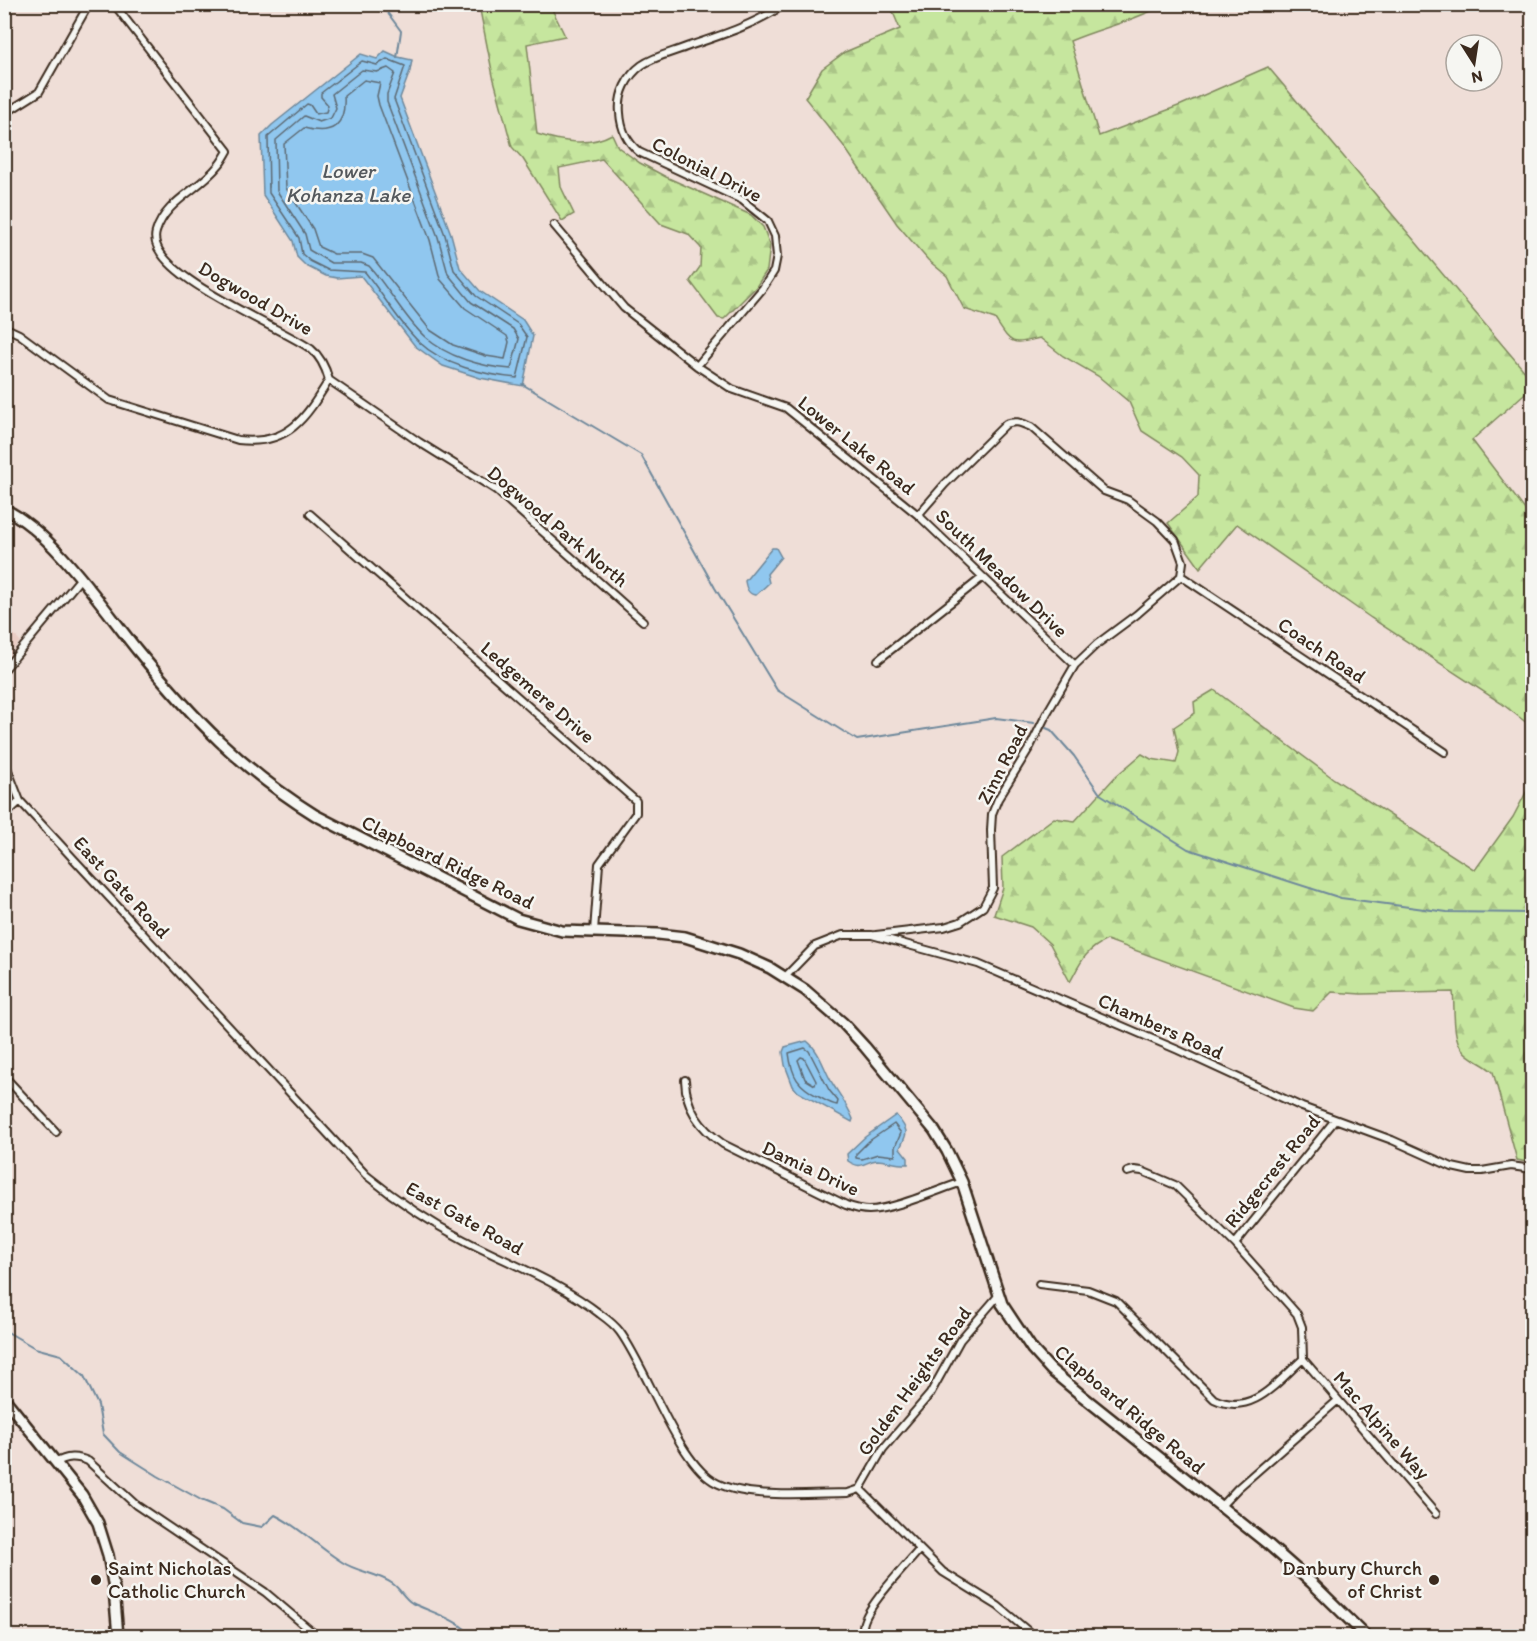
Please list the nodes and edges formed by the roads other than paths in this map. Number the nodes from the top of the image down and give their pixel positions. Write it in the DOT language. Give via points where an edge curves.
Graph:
graph roads {
  1 [pos="88,4"];
  2 [pos="114,4"];
  3 [pos="785,4"];
  4 [pos="4,114"];
  5 [pos="554,225"];
  6 [pos="4,327"];
  7 [pos="697,366"];
  8 [pos="329,380"];
  9 [pos="4,509"];
  10 [pos="310,514"];
  11 [pos="918,515"];
  12 [pos="1181,576"];
  13 [pos="983,577"];
  14 [pos="80,579"];
  15 [pos="643,621"];
  16 [pos="878,660"];
  17 [pos="1075,665"];
  18 [pos="4,670"];
  19 [pos="1445,752"];
  20 [pos="4,760"];
  21 [pos="20,801"];
  22 [pos="4,816"];
  23 [pos="594,932"];
  24 [pos="872,935"];
  25 [pos="785,977"];
  26 [pos="4,1076"];
  27 [pos="684,1080"];
  28 [pos="1335,1120"];
  29 [pos="56,1132"];
  30 [pos="1533,1169"];
  31 [pos="1127,1173"];
  32 [pos="962,1182"];
  33 [pos="1235,1244"];
  34 [pos="1039,1284"];
  35 [pos="998,1296"];
  36 [pos="1303,1359"];
  37 [pos="4,1398"];
  38 [pos="1337,1401"];
  39 [pos="56,1463"];
  40 [pos="860,1489"];
  41 [pos="1221,1506"];
  42 [pos="1436,1514"];
  43 [pos="919,1550"];
  44 [pos="118,1636"];
  45 [pos="316,1636"];
  46 [pos="865,1636"];
  47 [pos="1034,1636"];
  48 [pos="1366,1636"];
  1 -- 4 [label="street" via="39,92"];
  2 -- 8 [label="street, Dogwood Drive" via="228,151 218,167 164,213 154,235 158,252 175,270 219,299 312,350 326,367"];
  3 -- 7 [label="street, Colonial Drive" via="744,26 642,65 622,90 621,125 630,144 639,152 742,200 768,221 775,236 774,271"];
  5 -- 7 [label="street, Lower Lake Road" via="624,308"];
  6 -- 8 [label="street" via="109,400 238,440 277,438 294,427 310,411"];
  7 -- 11 [label="street, Lower Lake Road" via="732,389 786,408"];
  8 -- 15 [label="street, Dogwood Park North" via="496,490"];
  9 -- 14 [label="main road, Clapboard Ridge Road" via="44,538"];
  10 -- 23 [label="street, Ledgemere Drive" via="636,801 636,813 599,864"];
  11 -- 12 [label="street, South Meadow Drive" via="1006,424 1020,422 1104,491 1128,500 1157,521 1175,540 1183,562"];
  11 -- 13 [label="street, South Meadow Drive"];
  12 -- 17 [label="street, Zinn Road"];
  12 -- 19 [label="street, Coach Road"];
  13 -- 16 [label="street"];
  13 -- 17 [label="street, South Meadow Drive"];
  14 -- 18 [label="street"];
  14 -- 23 [label="main road, Clapboard Ridge Road" via="200,723 231,754 287,798 502,912 545,928"];
  17 -- 24 [label="street, Zinn Road" via="992,814 993,888 983,907 944,927"];
  20 -- 21 [label="street, East Gate Road"];
  21 -- 22 [label="street"];
  21 -- 40 [label="street, East Gate Road" via="366,1175 419,1216 582,1299 619,1330 678,1438 703,1473 735,1490 848,1493"];
  23 -- 25 [label="main road, Clapboard Ridge Road" via="685,937 739,954"];
  24 -- 25 [label="street, Chambers Road" via="843,935 814,946"];
  24 -- 28 [label="street, Chambers Road" via="978,964"];
  25 -- 32 [label="main road, Clapboard Ridge Road" via="824,1005 865,1047 934,1130"];
  26 -- 29 [label="street"];
  27 -- 32 [label="street, Damia Drive" via="685,1095 707,1133 846,1205 872,1210"];
  28 -- 30 [label="street, Chambers Road" via="1452,1167 1470,1171 1511,1166"];
  28 -- 33 [label="street, Ridgecrest Road"];
  31 -- 33 [label="street, Ridgecrest Road" via="1142,1171 1175,1185"];
  32 -- 35 [label="main road, Clapboard Ridge Road"];
  33 -- 36 [label="street, Ridgecrest Road" via="1298,1314"];
  34 -- 36 [label="street" via="1088,1290 1116,1301 1214,1399 1227,1405 1242,1405 1257,1398"];
  35 -- 40 [label="street, Golden Heights Road" via="968,1329 930,1394 883,1449"];
  35 -- 41 [label="main road, Clapboard Ridge Road" via="1015,1327 1051,1370"];
  36 -- 38 [label="street, Mac Alpine Way"];
  37 -- 39 [label="main road"];
  38 -- 41 [label="street"];
  38 -- 42 [label="street, Mac Alpine Way"];
  39 -- 44 [label="main road" via="82,1495 98,1524 114,1589"];
  39 -- 45 [label="street" via="65,1457 88,1461 136,1505 265,1592"];
  40 -- 43 [label="street"];
  41 -- 48 [label="main road, Clapboard Ridge Road" via="1293,1566"];
  43 -- 46 [label="street" via="868,1614 863,1626"];
  43 -- 47 [label="street" via="943,1572 998,1606"];
}
